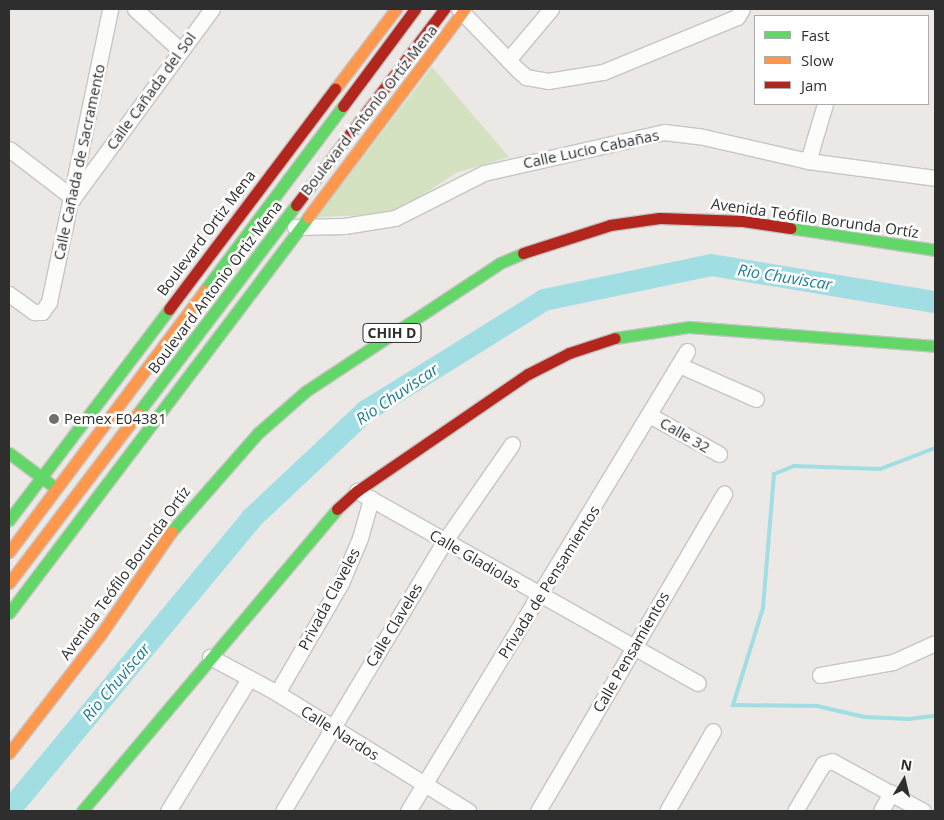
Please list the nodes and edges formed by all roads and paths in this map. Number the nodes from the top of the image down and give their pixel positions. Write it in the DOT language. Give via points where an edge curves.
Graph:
graph roads {
  1 [pos="110,9"];
  2 [pos="135,9"];
  3 [pos="212,9"];
  4 [pos="396,9"];
  5 [pos="415,9"];
  6 [pos="444,9"];
  7 [pos="551,9"];
  8 [pos="742,9"];
  9 [pos="462,10"];
  10 [pos="180,50"];
  11 [pos="508,60"];
  12 [pos="825,105"];
  13 [pos="9,149"];
  14 [pos="808,162"];
  15 [pos="935,178"];
  16 [pos="73,198"];
  17 [pos="256,224"];
  18 [pos="279,226"];
  19 [pos="297,227"];
  20 [pos="935,250"];
  21 [pos="9,294"];
  22 [pos="935,346"];
  23 [pos="687,351"];
  24 [pos="679,365"];
  25 [pos="756,399"];
  26 [pos="651,416"];
  27 [pos="512,444"];
  28 [pos="9,453"];
  29 [pos="719,454"];
  30 [pos="41,477"];
  31 [pos="58,489"];
  32 [pos="357,491"];
  33 [pos="724,494"];
  34 [pos="371,499"];
  35 [pos="74,500"];
  36 [pos="9,520"];
  37 [pos="444,542"];
  38 [pos="9,552"];
  39 [pos="9,583"];
  40 [pos="540,596"];
  41 [pos="9,613"];
  42 [pos="935,643"];
  43 [pos="634,648"];
  44 [pos="210,658"];
  45 [pos="820,675"];
  46 [pos="249,679"];
  47 [pos="698,683"];
  48 [pos="277,693"];
  49 [pos="332,730"];
  50 [pos="713,731"];
  51 [pos="9,753"];
  52 [pos="423,785"];
  53 [pos="891,793"];
  54 [pos="935,808"];
  55 [pos="82,811"];
  56 [pos="168,811"];
  57 [pos="283,811"];
  58 [pos="408,811"];
  59 [pos="468,811"];
  60 [pos="538,811"];
  61 [pos="667,811"];
  62 [pos="795,811"];
  63 [pos="882,811"];
  64 [pos="923,811"];
  65 [pos="933,811"];
  1 -- 16 [label="street, Calle Cañada de Sacramento"];
  2 -- 10 [label="street"];
  3 -- 10 [label="street, Calle Cañada del Sol"];
  4 -- 30 [label="main road, Boulevard Ortiz Mena"];
  5 -- 17 [label="main road, Boulevard Antonio Ortiz Mena"];
  6 -- 18 [label="main road, Boulevard Antonio Ortiz Mena"];
  7 -- 11 [label="street"];
  8 -- 11 [label="street" via="737,17 585,77 535,80"];
  9 -- 11 [label="street"];
  9 -- 19 [label="main road, Boulevard Antonio Ortíz Mena"];
  10 -- 16 [label="street, Calle Cañada del Sol"];
  12 -- 14 [label="street"];
  13 -- 16 [label="street"];
  14 -- 15 [label="street, Calle Lucio Cabañas"];
  14 -- 19 [label="street, Calle Lucio Cabañas" via="699,136 664,132 484,173 395,218"];
  16 -- 21 [label="street, Calle Cañada de Sacramento" via="52,293 42,312 28,310"];
  17 -- 18 [label="street, Calle Lucio Cabañas"];
  17 -- 31 [label="main road, Boulevard Antonio Ortiz Mena"];
  18 -- 19 [label="street, Calle Lucio Cabañas"];
  18 -- 35 [label="main road, Boulevard Antonio Ortiz Mena"];
  19 -- 41 [label="main road, Boulevard Antonio Ortíz Mena"];
  20 -- 51 [label="main road, Avenida Teófilo Borunda Ortíz / CHIH D" via="742,221 660,218 610,225 546,243 500,263 306,391 258,433 168,535 101,634"];
  22 -- 32 [label="main road" via="689,327 609,339 569,353 485,400"];
  23 -- 24 [label="street, Privada de Pensamientos"];
  24 -- 25 [label="street"];
  24 -- 26 [label="street, Privada de Pensamientos"];
  26 -- 29 [label="street, Calle 32"];
  26 -- 40 [label="street, Privada de Pensamientos"];
  27 -- 37 [label="street, Calle Claveles"];
  28 -- 30 [label="main road"];
  30 -- 31 [label="main road"];
  30 -- 36 [label="main road"];
  31 -- 35 [label="main road"];
  31 -- 38 [label="main road, Boulevard Antonio Ortiz Mena"];
  32 -- 34 [label="street, Calle Gladiolas"];
  32 -- 44 [label="main road" via="305,542"];
  33 -- 43 [label="street, Calle Pensamientos"];
  34 -- 37 [label="street, Calle Gladiolas"];
  34 -- 48 [label="street, Privada Claveles" via="360,538 341,583"];
  35 -- 39 [label="main road, Boulevard Antonio Ortiz Mena"];
  37 -- 40 [label="street, Calle Gladiolas"];
  37 -- 49 [label="street, Calle Claveles"];
  40 -- 43 [label="street, Calle Gladiolas"];
  40 -- 52 [label="street, Privada de Pensamientos"];
  42 -- 45 [label="street" via="894,662"];
  43 -- 47 [label="street, Calle Gladiolas"];
  43 -- 60 [label="street, Calle Pensamientos"];
  44 -- 46 [label="street, Calle Nardos"];
  44 -- 55 [label="main road"];
  46 -- 48 [label="street, Calle Nardos"];
  46 -- 56 [label="street"];
  48 -- 49 [label="street, Calle Nardos"];
  49 -- 52 [label="street, Calle Nardos"];
  49 -- 57 [label="street, Calle Claveles"];
  50 -- 61 [label="street"];
  52 -- 58 [label="street, Privada de Pensamientos"];
  52 -- 59 [label="street, Calle Nardos"];
  53 -- 62 [label="street" via="839,762 823,764"];
  53 -- 63 [label="street"];
  53 -- 64 [label="street"];
  54 -- 65 [label="street"];
}
